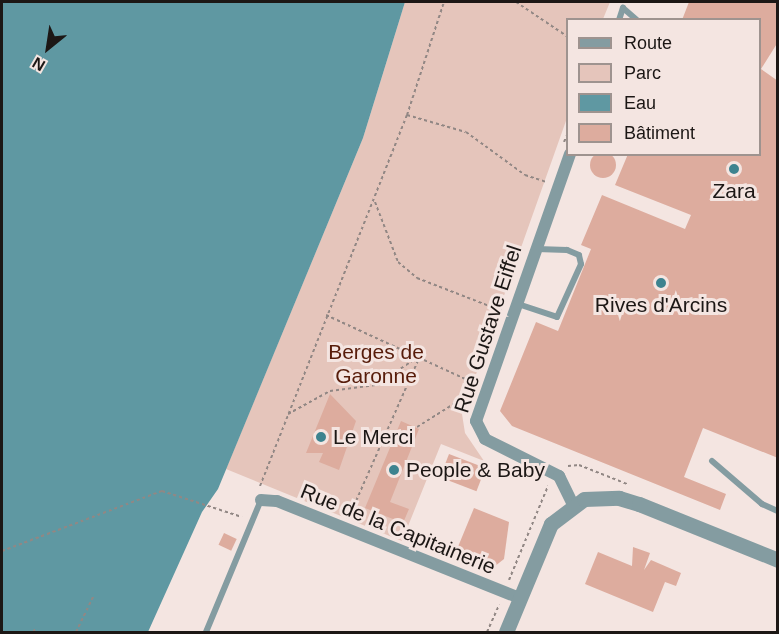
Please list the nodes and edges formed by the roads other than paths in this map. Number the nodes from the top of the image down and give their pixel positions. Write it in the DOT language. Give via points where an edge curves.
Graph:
graph roads {
  1 [pos="624,4"];
  2 [pos="635,18"];
  3 [pos="569,156"];
  4 [pos="537,249"];
  5 [pos="515,310"];
  6 [pos="712,461"];
  7 [pos="261,501"];
  8 [pos="572,503"];
  9 [pos="777,511"];
  10 [pos="777,560"];
  11 [pos="520,598"];
  12 [pos="206,633"];
  13 [pos="506,633"];
  1 -- 2 [label="lane"];
  3 -- 4 [label="street, Rue Gustave Eiffel"];
  4 -- 5 [label="street, Rue Gustave Eiffel"];
  4 -- 5 [label="lane" via="567,250 579,255 581,264 557,318"];
  5 -- 8 [label="street, Rue Gustave Eiffel" via="476,421 485,440 552,470"];
  6 -- 9 [label="lane" via="762,504"];
  7 -- 11 [label="street, Rue de la Capitainerie" via="268,498"];
  7 -- 12 [label="lane"];
  8 -- 10 [label="street" via="618,498"];
  8 -- 11 [label="street" via="551,524"];
  11 -- 13 [label="street"];
}
